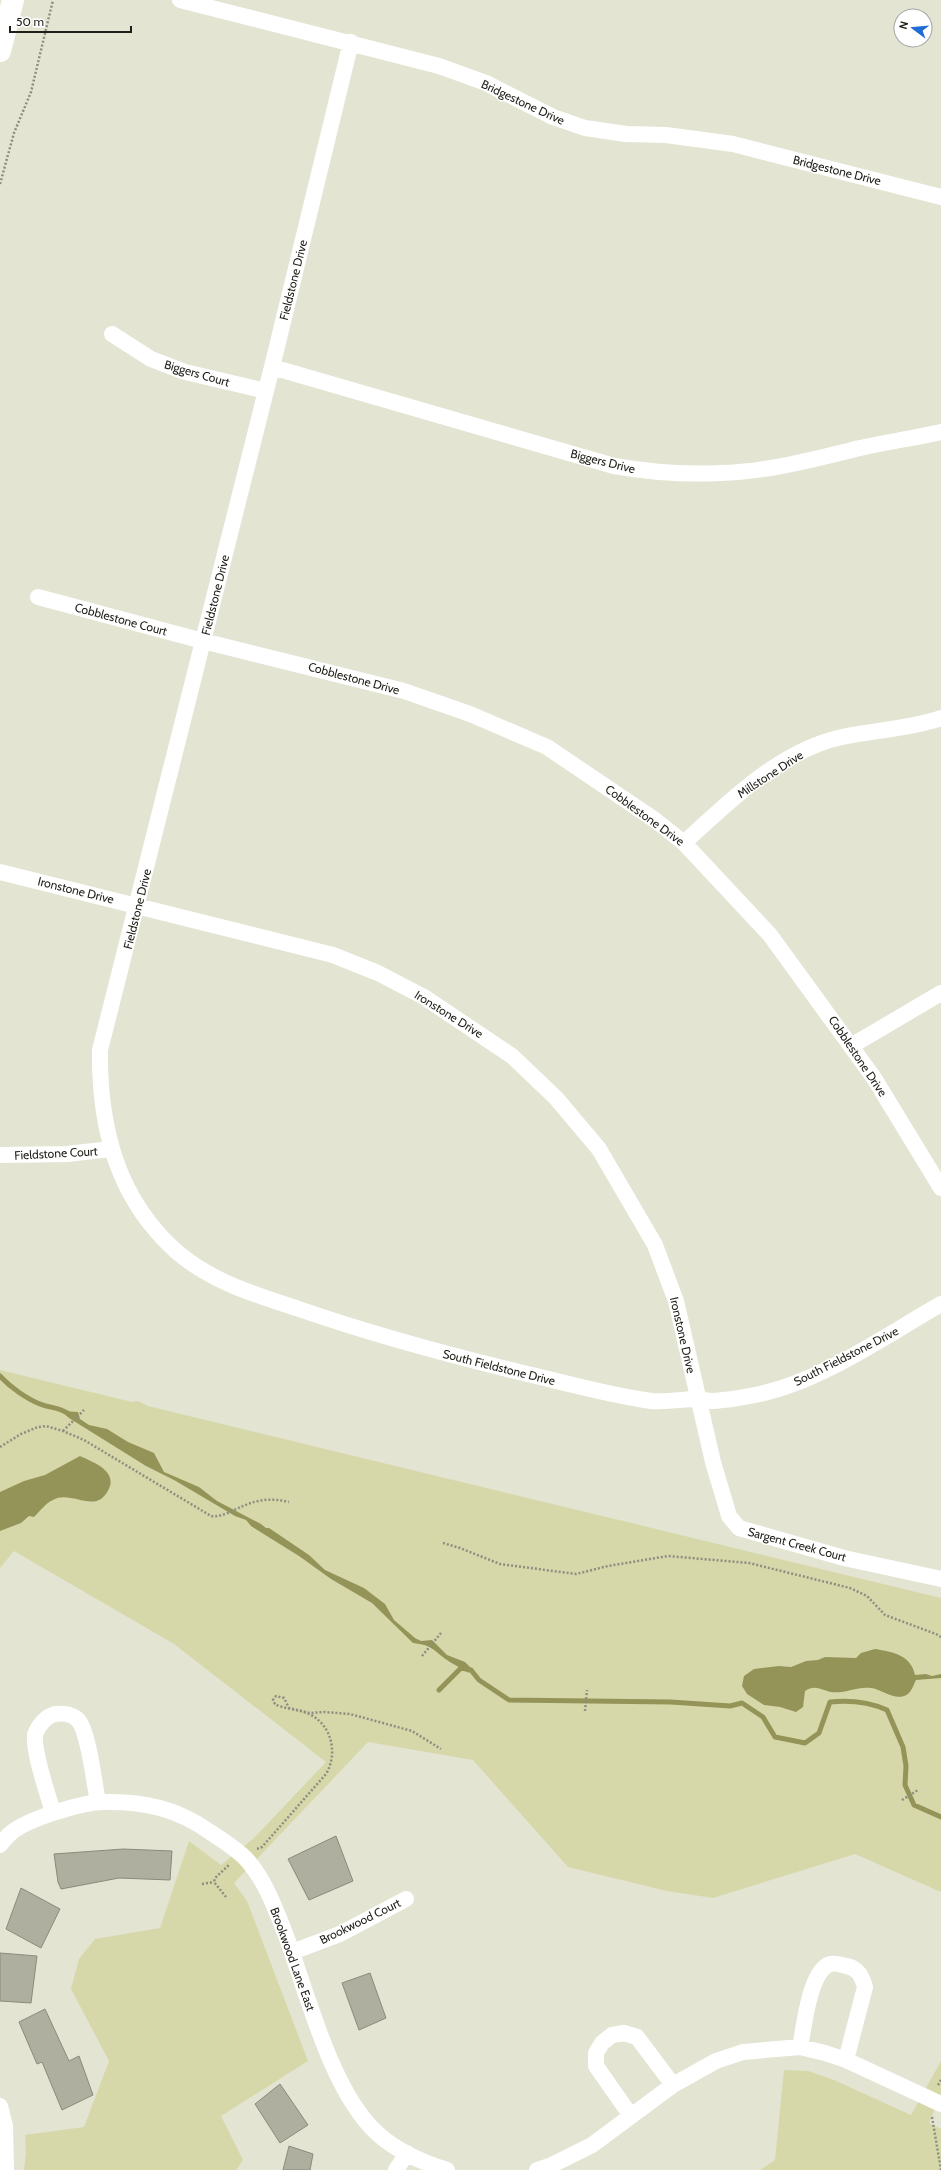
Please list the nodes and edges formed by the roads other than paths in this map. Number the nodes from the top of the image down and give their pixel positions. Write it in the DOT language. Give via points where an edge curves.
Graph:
graph roads {
  1 [pos="13,0"];
  2 [pos="180,0"];
  3 [pos="350,42"];
  4 [pos="0,51"];
  5 [pos="941,197"];
  6 [pos="112,334"];
  7 [pos="272,367"];
  8 [pos="266,391"];
  9 [pos="941,432"];
  10 [pos="38,597"];
  11 [pos="203,641"];
  12 [pos="941,718"];
  13 [pos="684,843"];
  14 [pos="0,872"];
  15 [pos="138,905"];
  16 [pos="941,993"];
  17 [pos="852,1046"];
  18 [pos="111,1149"];
  19 [pos="0,1155"];
  20 [pos="941,1188"];
  21 [pos="941,1304"];
  22 [pos="698,1399"];
  23 [pos="941,1579"];
  24 [pos="98,1802"];
  25 [pos="53,1812"];
  26 [pos="0,1846"];
  27 [pos="406,1899"];
  28 [pos="292,1952"];
  29 [pos="800,2047"];
  30 [pos="846,2060"];
  31 [pos="673,2085"];
  32 [pos="937,2103"];
  33 [pos="0,2106"];
  34 [pos="631,2116"];
  35 [pos="407,2153"];
  36 [pos="6,2170"];
  37 [pos="396,2170"];
  38 [pos="446,2170"];
  39 [pos="537,2170"];
  1 -- 4 [label="street"];
  2 -- 3 [label="street, Bridgestone Drive"];
  3 -- 5 [label="street, Bridgestone Drive" via="439,66 486,83 553,117 585,128 733,144"];
  3 -- 7 [label="street, Fieldstone Drive"];
  6 -- 8 [label="street, Biggers Court" via="151,360 185,372"];
  7 -- 8 [label="street, Fieldstone Drive"];
  7 -- 9 [label="street, Biggers Drive" via="614,466 646,472 721,474 756,470"];
  8 -- 11 [label="street, Fieldstone Drive"];
  10 -- 11 [label="street, Cobblestone Court"];
  11 -- 13 [label="street, Cobblestone Drive" via="404,691 470,714 547,747 656,820"];
  11 -- 15 [label="street, Fieldstone Drive"];
  12 -- 13 [label="street, Millstone Drive" via="916,726 841,738 810,748 768,772 734,796"];
  13 -- 17 [label="street, Cobblestone Drive" via="770,935"];
  14 -- 15 [label="street, Ironstone Drive"];
  15 -- 18 [label="street, Fieldstone Drive" via="100,1050 102,1110"];
  15 -- 22 [label="street, Ironstone Drive" via="333,955 378,973 424,997 512,1056 556,1098 599,1149 654,1245 676,1301"];
  16 -- 17 [label="street"];
  17 -- 20 [label="street, Cobblestone Drive"];
  18 -- 19 [label="street, Fieldstone Court" via="67,1154"];
  18 -- 22 [label="street, South Fieldstone Drive" via="133,1201 178,1253 211,1276 256,1295 356,1329 463,1358 654,1401"];
  21 -- 22 [label="street, South Fieldstone Drive" via="820,1372 788,1385 757,1395 710,1401"];
  22 -- 23 [label="street, Sargent Creek Court" via="729,1516 739,1528 844,1558"];
  24 -- 25 [label="street, Brookwood Lane East"];
  24 -- 25 [label="street" via="84,1732 77,1719 63,1713 51,1715 42,1723 35,1735 36,1749"];
  24 -- 28 [label="street, Brookwood Lane East" via="125,1801 191,1818 243,1857 262,1881"];
  25 -- 26 [label="street, Brookwood Lane East" via="11,1832"];
  27 -- 28 [label="street, Brookwood Court" via="340,1934"];
  28 -- 35 [label="street, Brookwood Lane East" via="311,2008 345,2089 361,2115 377,2134"];
  29 -- 30 [label="street"];
  29 -- 30 [label="street" via="814,1984 827,1965 837,1963 851,1967 862,1975 865,1987"];
  29 -- 31 [label="street" via="743,2052 716,2060"];
  30 -- 32 [label="street"];
  31 -- 34 [label="street"];
  31 -- 34 [label="street" via="637,2037 624,2032 612,2035 602,2043 596,2053 596,2066"];
  33 -- 36 [label="street" via="5,2126"];
  34 -- 39 [label="street" via="592,2145 552,2166"];
  35 -- 37 [label="street"];
  35 -- 38 [label="street, Brookwood Lane East" via="429,2165"];
}
